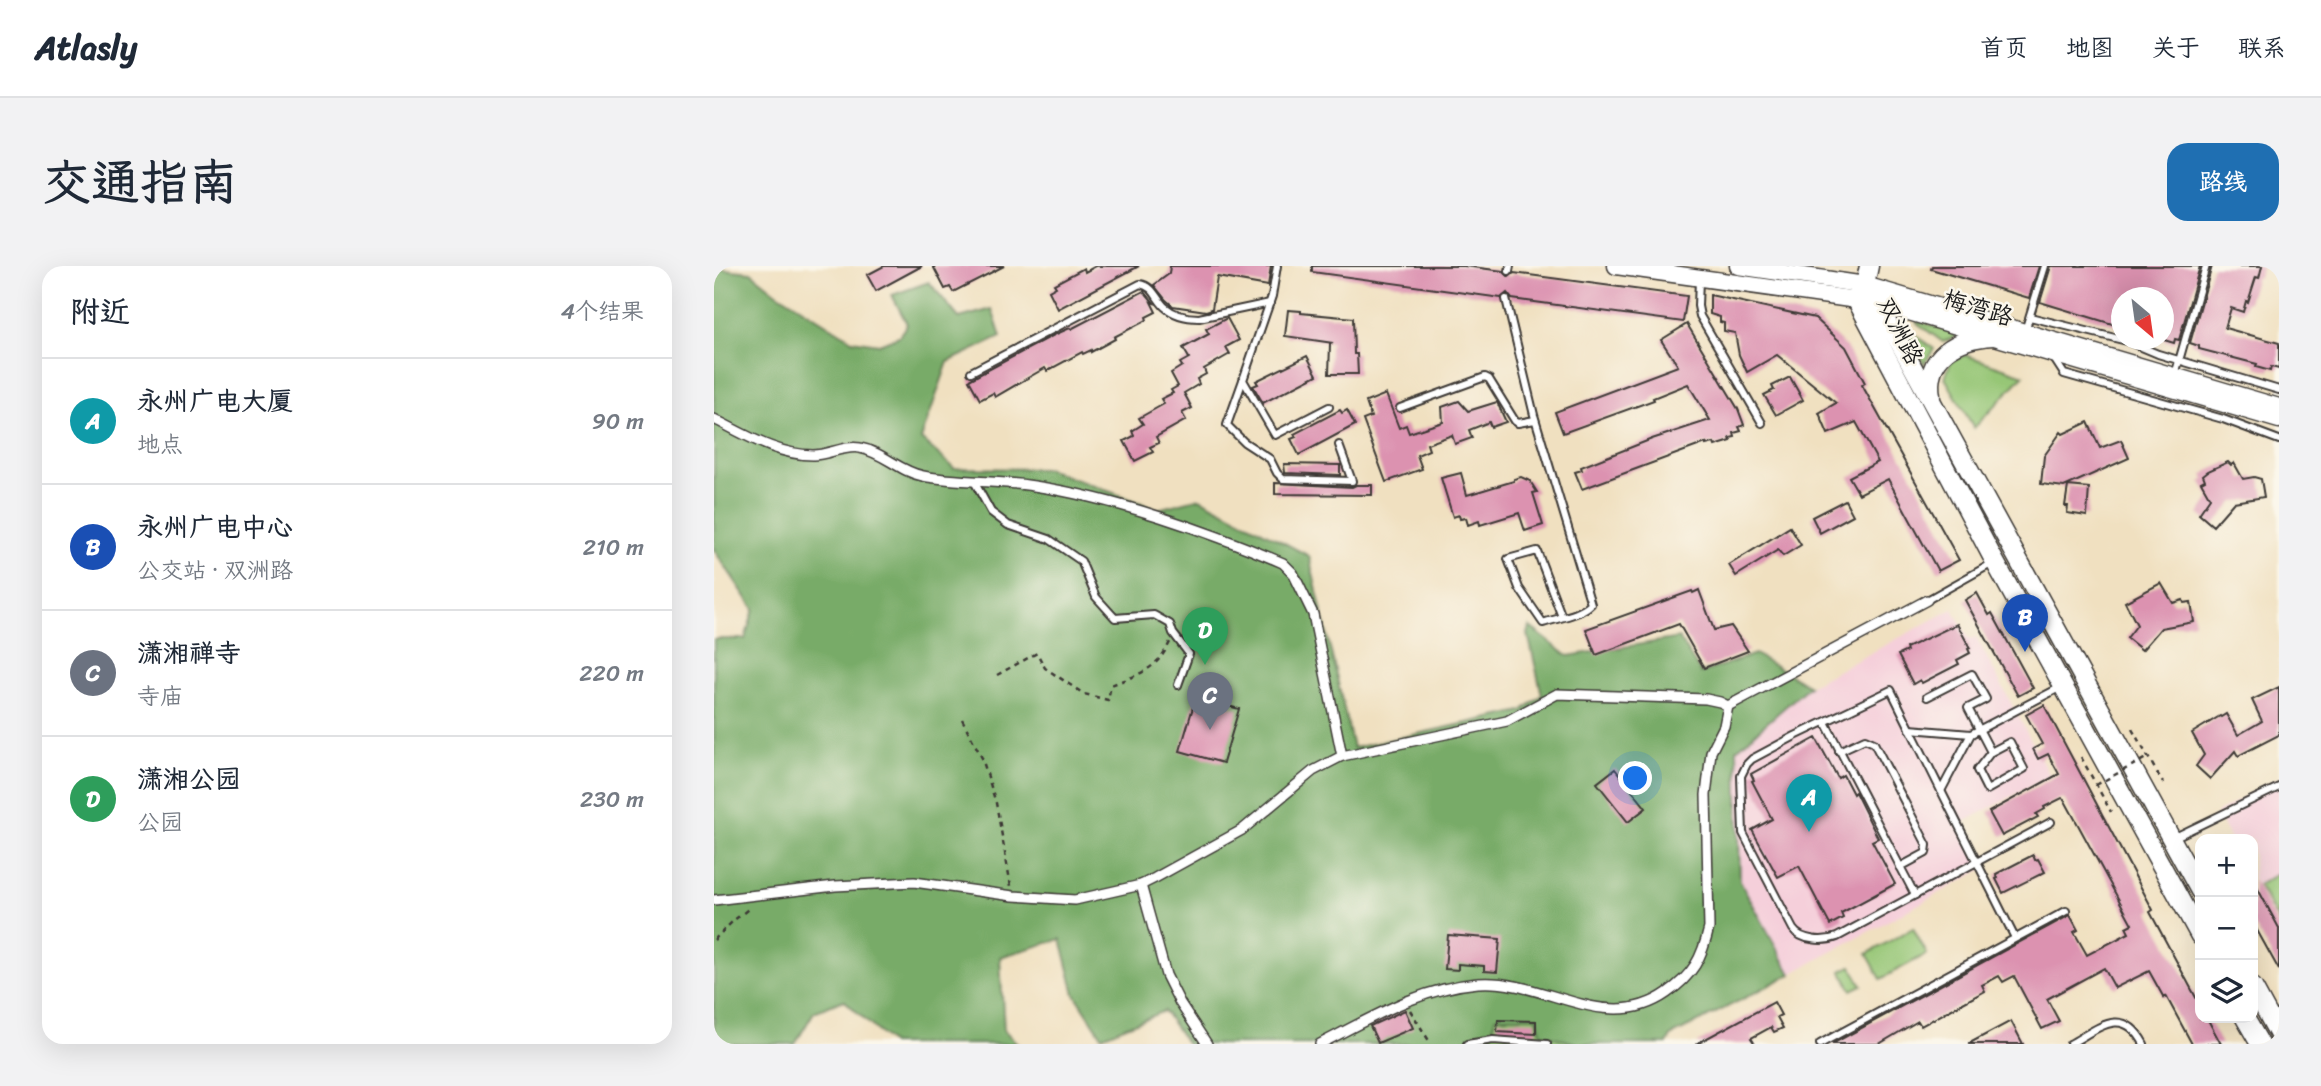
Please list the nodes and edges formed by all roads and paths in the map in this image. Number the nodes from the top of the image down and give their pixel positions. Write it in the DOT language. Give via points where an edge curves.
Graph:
graph roads {
  1 [pos="1277,266"];
  2 [pos="1616,266"];
  3 [pos="1738,266"];
  4 [pos="1869,266"];
  5 [pos="2045,266"];
  6 [pos="2206,266"];
  7 [pos="1699,277"];
  8 [pos="1861,292"];
  9 [pos="1506,299"];
  10 [pos="1270,303"];
  11 [pos="1878,303"];
  12 [pos="2027,324"];
  13 [pos="1993,336"];
  14 [pos="2177,368"];
  15 [pos="971,372"];
  16 [pos="1242,380"];
  17 [pos="2279,390"];
  18 [pos="2187,401"];
  19 [pos="1933,403"];
  20 [pos="1329,407"];
  21 [pos="2279,407"];
  22 [pos="1400,408"];
  23 [pos="714,419"];
  24 [pos="1535,420"];
  25 [pos="2279,421"];
  26 [pos="1762,423"];
  27 [pos="2279,440"];
  28 [pos="1339,445"];
  29 [pos="1962,456"];
  30 [pos="1944,466"];
  31 [pos="975,483"];
  32 [pos="1995,562"];
  33 [pos="1927,600"];
  34 [pos="1562,617"];
  35 [pos="1173,634"];
  36 [pos="996,675"];
  37 [pos="1178,685"];
  38 [pos="2063,686"];
  39 [pos="1927,697"];
  40 [pos="1728,706"];
  41 [pos="962,719"];
  42 [pos="1825,722"];
  43 [pos="1910,729"];
  44 [pos="1979,729"];
  45 [pos="2132,729"];
  46 [pos="1970,734"];
  47 [pos="1839,751"];
  48 [pos="1991,752"];
  49 [pos="1342,756"];
  50 [pos="2081,757"];
  51 [pos="2148,757"];
  52 [pos="2163,783"];
  53 [pos="2096,785"];
  54 [pos="2279,787"];
  55 [pos="1941,791"];
  56 [pos="2111,812"];
  57 [pos="2051,822"];
  58 [pos="2171,839"];
  59 [pos="1976,862"];
  60 [pos="1900,867"];
  61 [pos="2195,882"];
  62 [pos="1141,885"];
  63 [pos="769,894"];
  64 [pos="1915,895"];
  65 [pos="1013,896"];
  66 [pos="714,900"];
  67 [pos="2066,911"];
  68 [pos="2195,927"];
  69 [pos="2015,938"];
  70 [pos="714,940"];
  71 [pos="2258,996"];
  72 [pos="1405,1001"];
  73 [pos="2248,1023"];
  74 [pos="2279,1035"];
  75 [pos="1207,1044"];
  76 [pos="1320,1044"];
  77 [pos="1431,1044"];
  78 [pos="1467,1044"];
  79 [pos="1547,1044"];
  80 [pos="1820,1044"];
  81 [pos="2070,1044"];
  82 [pos="2144,1044"];
  83 [pos="2260,1044"];
  1 -- 10 [label="lane"];
  2 -- 7 [label="street, 梅湾路"];
  3 -- 8 [label="street, 梅湾路"];
  4 -- 8 [label="main road"];
  5 -- 12 [label="lane"];
  6 -- 14 [label="lane"];
  7 -- 8 [label="street, 梅湾路"];
  7 -- 26 [label="lane" via="1700,316"];
  8 -- 11 [label="main road, 双洲路"];
  8 -- 12 [label="street, 梅湾路"];
  8 -- 30 [label="main road, 双洲路"];
  9 -- 24 [label="lane"];
  10 -- 15 [label="lane" via="1189,318 1167,309 1151,288 1140,284"];
  10 -- 16 [label="lane"];
  11 -- 13 [label="street, 梅湾路"];
  11 -- 19 [label="main road, 双洲路"];
  12 -- 14 [label="street, 梅湾路"];
  13 -- 18 [label="street, 梅湾路"];
  13 -- 19 [label="main road" via="1970,339 1944,352 1930,377"];
  14 -- 17 [label="lane"];
  14 -- 21 [label="street, 梅湾路"];
  16 -- 20 [label="lane" via="1275,435"];
  16 -- 28 [label="lane" via="1227,425 1270,459 1283,479 1352,481"];
  18 -- 25 [label="street, 梅湾路"];
  18 -- 27 [label="lane"];
  19 -- 29 [label="main road, 双洲路"];
  22 -- 24 [label="lane" via="1485,377 1515,421"];
  23 -- 31 [label="street" via="776,450 816,455 857,447 918,475"];
  24 -- 34 [label="lane" via="1591,600 1589,608"];
  29 -- 30 [label="main road"];
  29 -- 58 [label="main road, 双洲路"];
  30 -- 32 [label="main road, 双洲路"];
  31 -- 35 [label="lane" via="991,512 1008,524 1049,539 1081,561 1096,597 1115,618 1154,615 1170,624"];
  31 -- 49 [label="street" via="1031,485 1128,507 1283,563 1293,573 1313,614"];
  32 -- 33 [label="lane"];
  32 -- 38 [label="main road, 双洲路"];
  33 -- 40 [label="street"];
  34 -- 34 [label="lane" via="1542,623 1519,588 1508,559 1537,551"];
  35 -- 36 [label="path" via="1165,653 1146,672 1111,685 1108,700 1084,694 1045,668 1037,653"];
  35 -- 37 [label="lane" via="1189,654"];
  38 -- 44 [label="lane"];
  38 -- 68 [label="main road, 双洲路"];
  39 -- 44 [label="lane" via="1972,674 1986,699 1968,708"];
  40 -- 49 [label="street" via="1706,699 1557,694 1507,721"];
  40 -- 72 [label="street" via="1712,752 1706,795 1709,928 1695,967 1678,986 1656,1001 1608,1011 1502,983 1456,985"];
  41 -- 65 [label="path" via="982,758 996,803"];
  42 -- 43 [label="lane" via="1891,690"];
  42 -- 47 [label="lane"];
  42 -- 64 [label="lane" via="1743,769 1746,841 1793,929 1802,937 1830,940"];
  43 -- 46 [label="lane"];
  43 -- 55 [label="lane"];
  44 -- 46 [label="lane"];
  44 -- 48 [label="lane"];
  45 -- 51 [label="path"];
  46 -- 55 [label="lane"];
  47 -- 60 [label="lane"];
  47 -- 60 [label="lane" via="1865,738 1874,743 1927,845 1926,853"];
  48 -- 48 [label="lane" via="1977,770 1987,790 2024,769 2010,742"];
  49 -- 62 [label="street" via="1313,771 1242,830"];
  50 -- 53 [label="path"];
  51 -- 52 [label="path"];
  51 -- 53 [label="path, bridge"];
  53 -- 56 [label="path"];
  54 -- 58 [label="lane"];
  55 -- 59 [label="lane"];
  57 -- 59 [label="lane"];
  58 -- 61 [label="main road, 双洲路"];
  59 -- 64 [label="lane"];
  59 -- 69 [label="lane"];
  60 -- 64 [label="lane"];
  62 -- 65 [label="street" via="1075,900"];
  62 -- 75 [label="street" via="1166,975"];
  63 -- 65 [label="street" via="914,883"];
  63 -- 66 [label="street"];
  63 -- 70 [label="path"];
  67 -- 69 [label="lane"];
  69 -- 80 [label="lane"];
  71 -- 74 [label="main road"];
  72 -- 76 [label="street"];
  72 -- 77 [label="path"];
  73 -- 83 [label="main road"];
  78 -- 79 [label="lane" via="1493,1040"];
  81 -- 82 [label="lane" via="2118,1022 2134,1028"];
}
